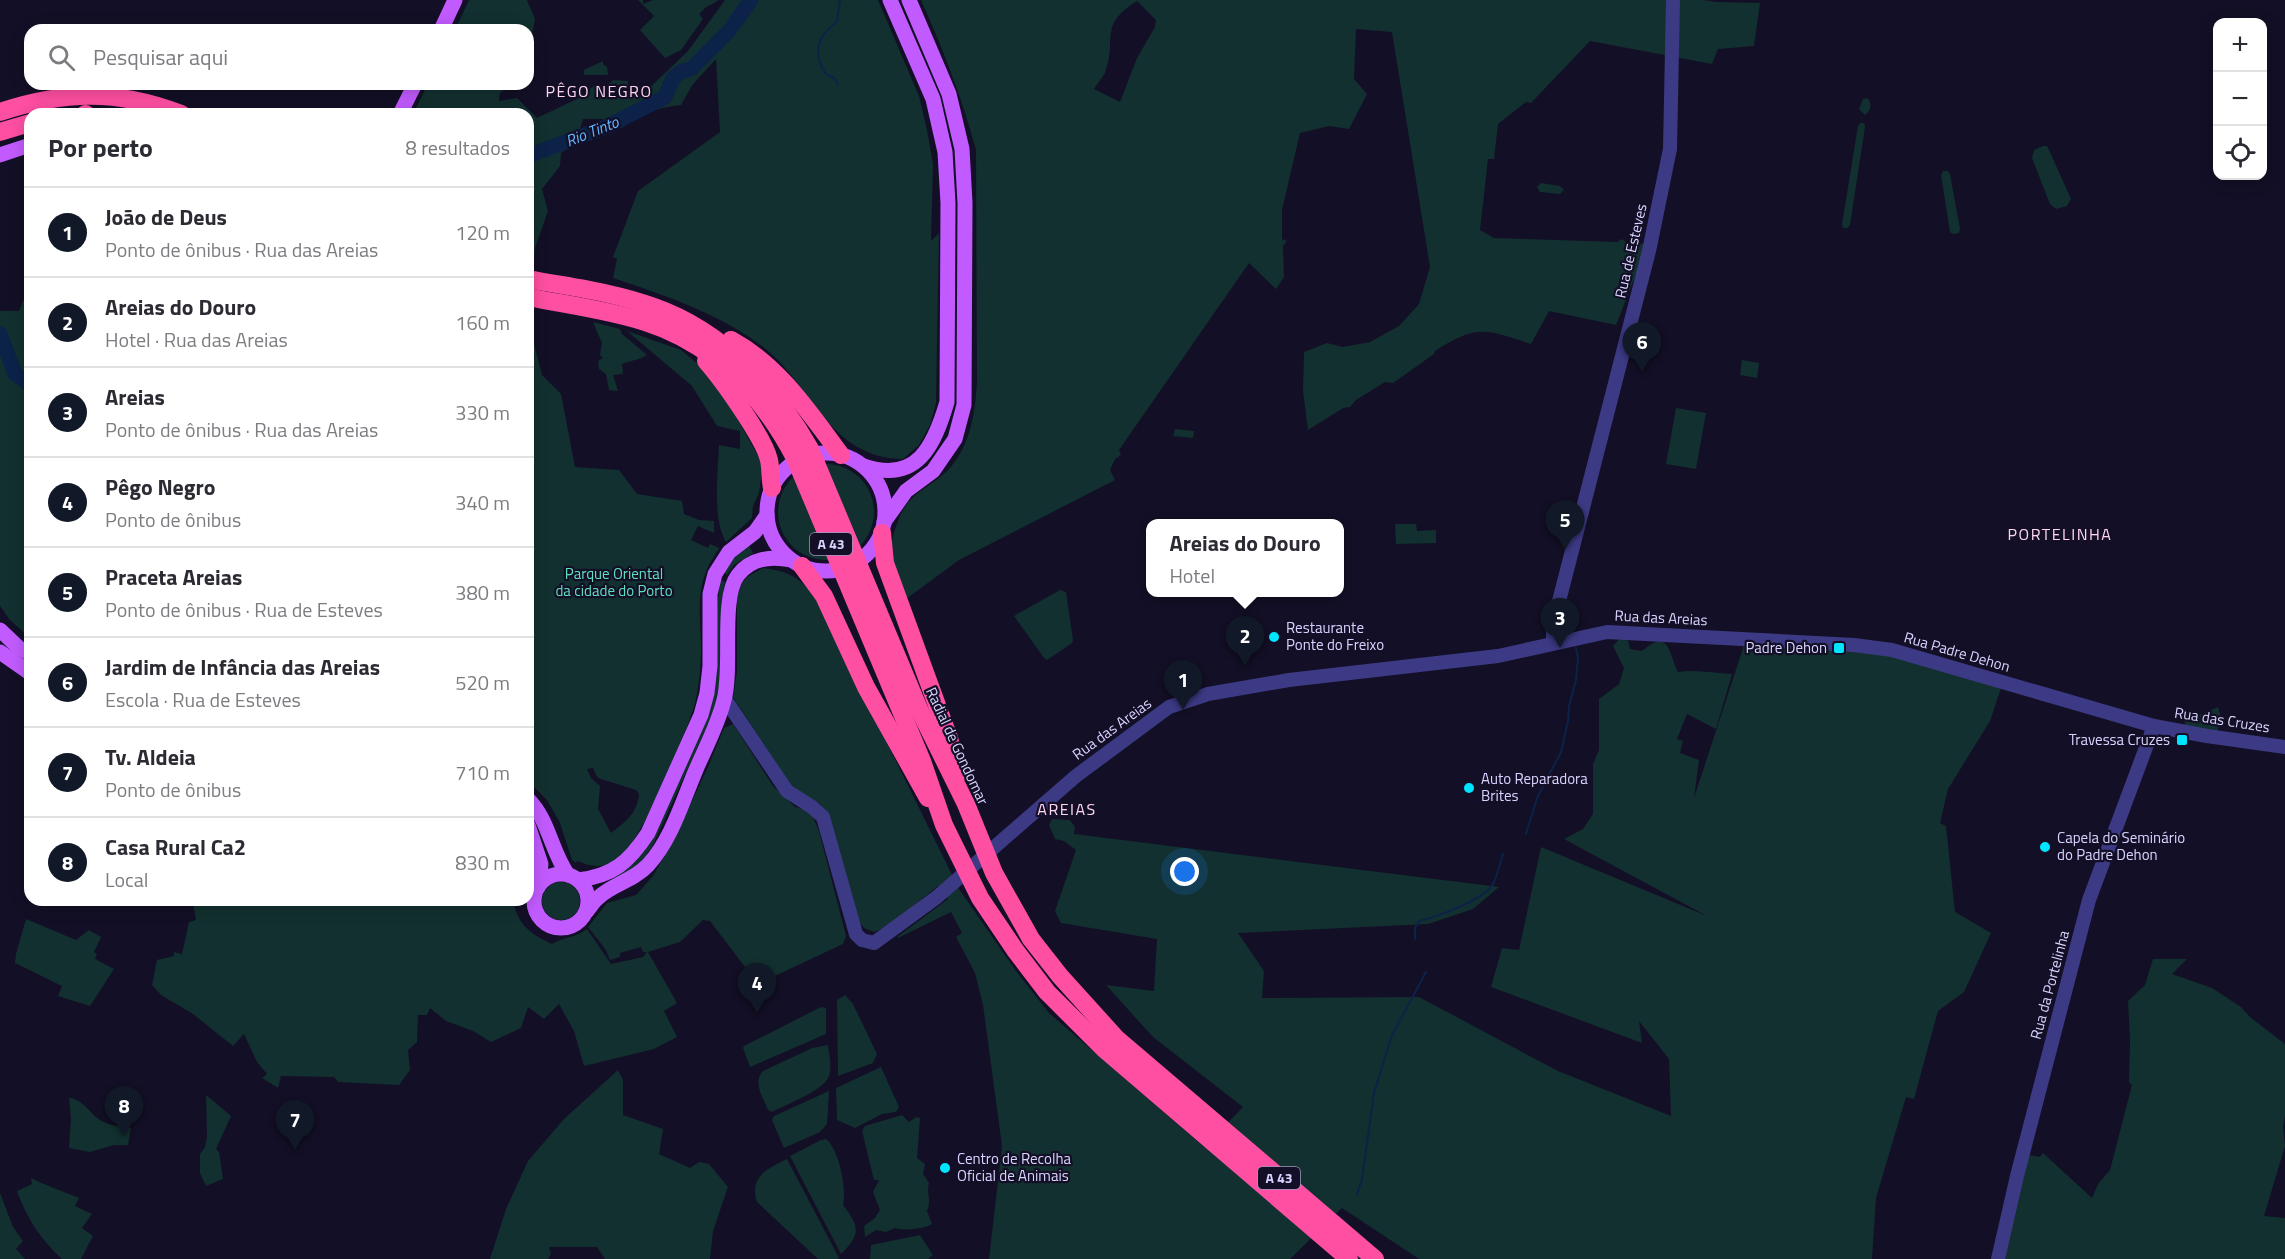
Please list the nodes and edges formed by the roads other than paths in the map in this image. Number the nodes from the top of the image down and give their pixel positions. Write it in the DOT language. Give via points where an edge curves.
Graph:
graph roads {
  1 [pos="455,0"];
  2 [pos="890,0"];
  3 [pos="909,0"];
  4 [pos="1672,0"];
  5 [pos="444,24"];
  6 [pos="412,90"];
  7 [pos="158,108"];
  8 [pos="403,108"];
  9 [pos="0,112"];
  10 [pos="24,125"];
  11 [pos="0,132"];
  12 [pos="24,147"];
  13 [pos="0,155"];
  14 [pos="534,280"];
  15 [pos="534,298"];
  16 [pos="675,322"];
  17 [pos="688,342"];
  18 [pos="745,374"];
  19 [pos="841,454"];
  20 [pos="864,466"];
  21 [pos="772,488"];
  22 [pos="767,515"];
  23 [pos="883,528"];
  24 [pos="796,563"];
  25 [pos="1557,609"];
  26 [pos="0,630"];
  27 [pos="1578,637"];
  28 [pos="1746,639"];
  29 [pos="1556,642"];
  30 [pos="1526,650"];
  31 [pos="24,651"];
  32 [pos="0,652"];
  33 [pos="24,669"];
  34 [pos="725,699"];
  35 [pos="911,714"];
  36 [pos="2154,726"];
  37 [pos="2285,747"];
  38 [pos="966,804"];
  39 [pos="534,808"];
  40 [pos="944,825"];
  41 [pos="534,843"];
  42 [pos="573,877"];
  43 [pos="538,887"];
  44 [pos="587,911"];
  45 [pos="1178,1103"];
  46 [pos="1348,1259"];
  47 [pos="1375,1259"];
  48 [pos="1998,1259"];
  1 -- 5 [label="main road"];
  2 -- 20 [label="main road" via="933,99 945,152 947,402 939,431 920,459 893,471"];
  3 -- 23 [label="main road" via="949,93 962,149 964,405 955,439 933,471 906,491"];
  4 -- 25 [label="street, Rua de Esteves" via="1668,159 1649,251"];
  6 -- 8 [label="main road"];
  7 -- 9 [label="highway" via="120,98 84,95 34,101"];
  10 -- 11 [label="highway"];
  12 -- 13 [label="main road"];
  14 -- 16 [label="highway, Radial de Gondomar / A 43" via="633,300"];
  15 -- 16 [label="highway, Radial de Gondomar / A 43" via="627,317"];
  16 -- 17 [label="highway, Radial de Gondomar / A 43"];
  16 -- 18 [label="highway, Radial de Gondomar / A 43" via="722,345"];
  16 -- 19 [label="highway" via="707,326 742,345 771,368"];
  17 -- 18 [label="highway, Radial de Gondomar / A 43"];
  17 -- 21 [label="highway" via="720,376 763,445"];
  18 -- 35 [label="highway, Radial de Gondomar / A 43" via="795,458"];
  19 -- 20 [label="main road"];
  19 -- 21 [label="main road" via="805,456 789,466"];
  20 -- 23 [label="main road" via="881,490 885,508"];
  21 -- 22 [label="main road"];
  22 -- 24 [label="main road" via="780,549"];
  22 -- 42 [label="main road" via="755,532 729,552 715,574 710,594 707,693 701,715 648,833 637,850 607,874"];
  23 -- 24 [label="main road" via="864,558 848,567 830,571"];
  23 -- 38 [label="highway" via="885,563 949,738"];
  24 -- 34 [label="main road" via="778,557 754,561 733,583 729,597"];
  24 -- 40 [label="highway" via="825,596 866,687"];
  25 -- 27 [label="street" via="1565,626"];
  25 -- 29 [label="street, Rua de Esteves" via="1552,628"];
  25 -- 30 [label="street, Rua de Esteves" via="1540,642"];
  26 -- 31 [label="main road"];
  27 -- 28 [label="street, Rua das Areias" via="1621,631"];
  27 -- 29 [label="street, Rua das Areias"];
  28 -- 36 [label="street, Rua Padre Dehon" via="1892,650"];
  29 -- 30 [label="street, Rua das Areias"];
  30 -- 34 [label="street, Rua das Areias" via="1289,680 1208,694 1169,707 1076,776 937,897 873,943 856,934 823,817 787,791"];
  32 -- 33 [label="main road"];
  34 -- 44 [label="main road" via="657,853 632,879 600,896"];
  35 -- 38 [label="highway, Radial de Gondomar / A 43"];
  35 -- 40 [label="highway, Radial de Gondomar / A 43"];
  36 -- 37 [label="street, Rua das Cruzes"];
  36 -- 48 [label="street, Rua da Portelinha" via="2089,900"];
  38 -- 45 [label="highway, Radial de Gondomar / A 43" via="994,873 1031,939 1060,976"];
  39 -- 42 [label="main road" via="547,826 554,851"];
  40 -- 45 [label="highway, Radial de Gondomar / A 43" via="981,898 1047,992 1104,1049"];
  41 -- 43 [label="main road" via="541,864"];
  42 -- 43 [label="main road" via="551,876"];
  42 -- 44 [label="main road" via="588,894"];
  43 -- 44 [label="main road" via="534,904 542,921 550,926 568,928"];
  45 -- 46 [label="highway, Radial de Gondomar / A 43"];
  45 -- 47 [label="highway, Radial de Gondomar / A 43"];
}
